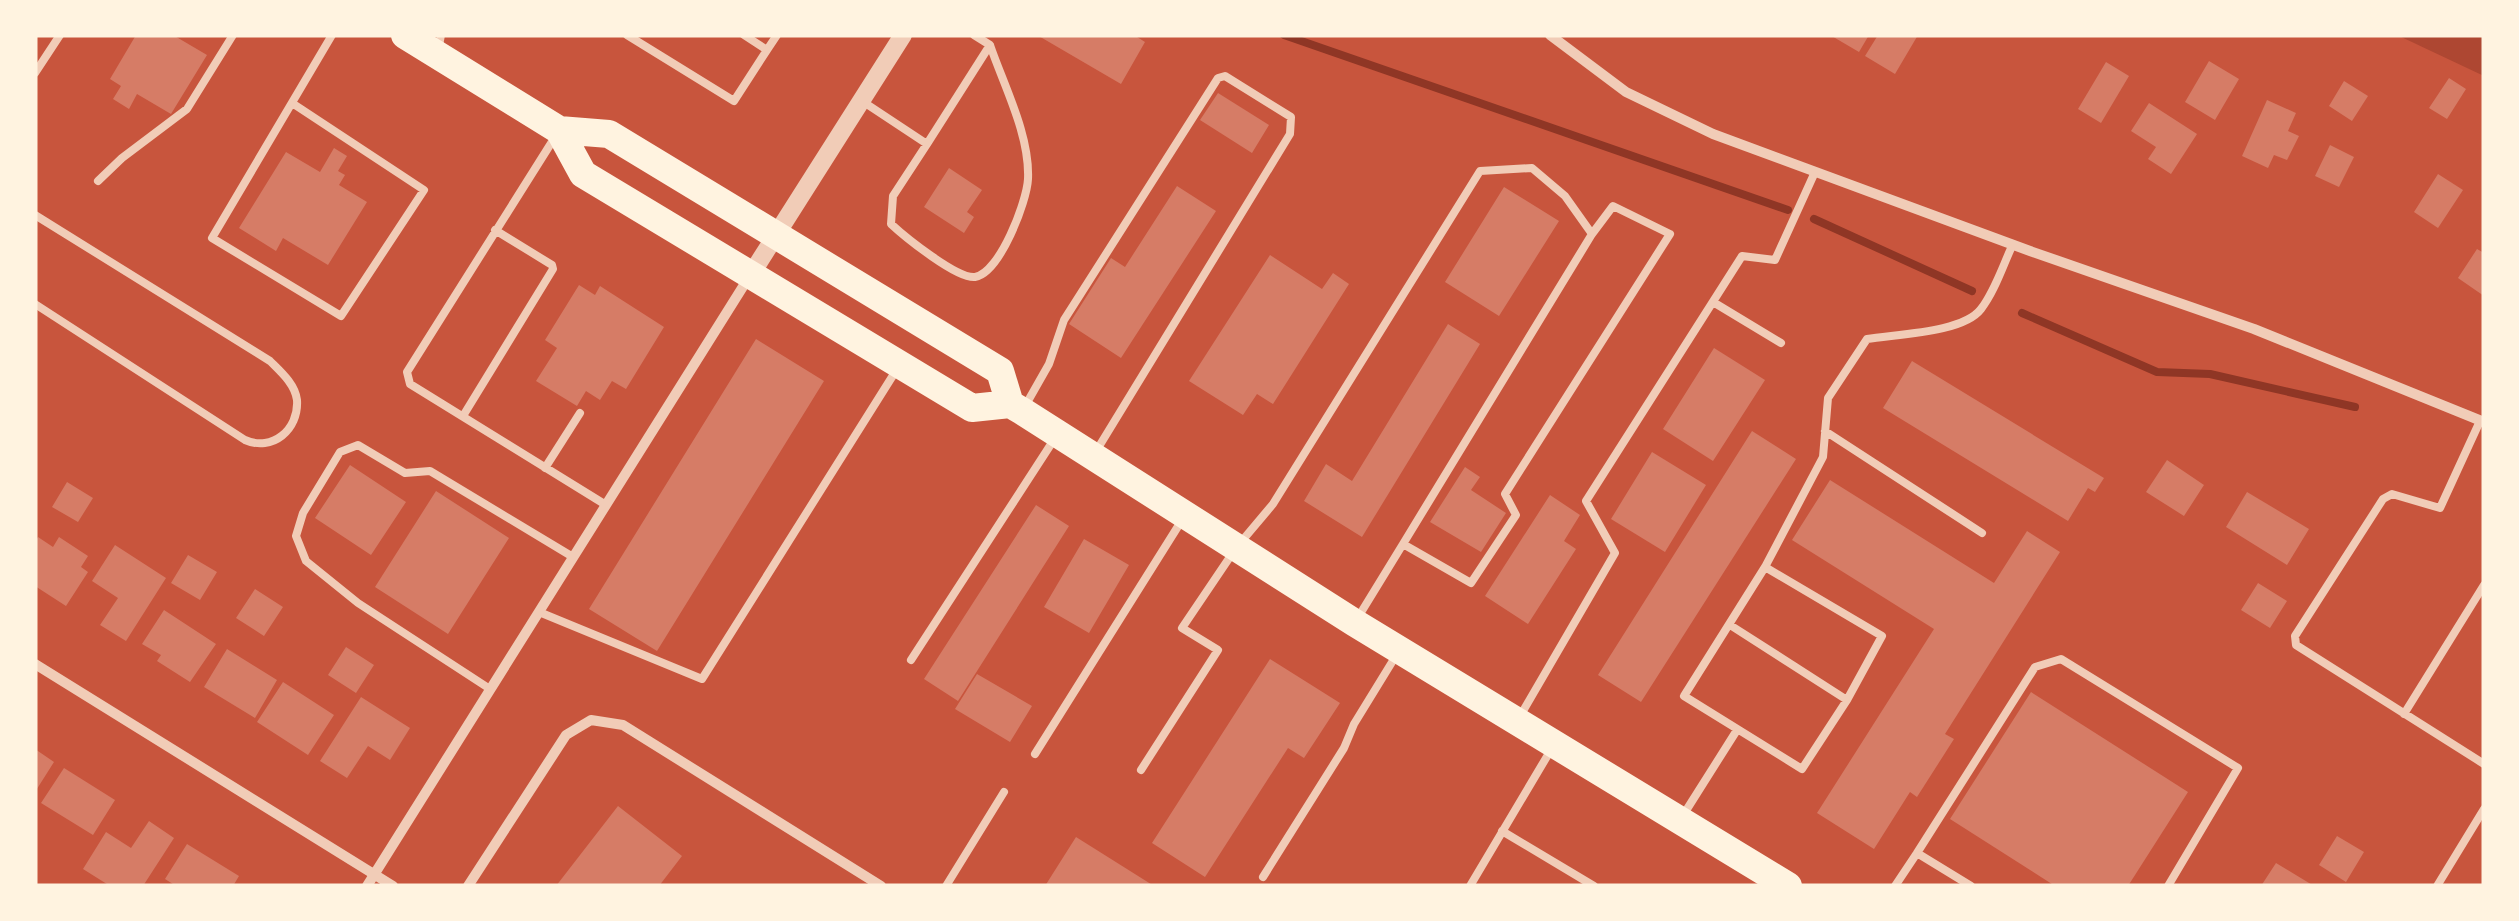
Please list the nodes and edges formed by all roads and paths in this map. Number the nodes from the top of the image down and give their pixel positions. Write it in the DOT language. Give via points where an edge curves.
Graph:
graph roads {
  1 [pos="60,35"];
  2 [pos="233,35"];
  3 [pos="332,35"];
  4 [pos="404,35"];
  5 [pos="744,35"];
  6 [pos="777,35"];
  7 [pos="903,35"];
  8 [pos="974,35"];
  9 [pos="1550,35"];
  10 [pos="631,36"];
  11 [pos="439,45"];
  12 [pos="667,45"];
  13 [pos="990,46"];
  14 [pos="767,50"];
  15 [pos="660,56"];
  16 [pos="696,63"];
  17 [pos="35,74"];
  18 [pos="689,74"];
  19 [pos="861,101"];
  20 [pos="292,103"];
  21 [pos="559,130"];
  22 [pos="926,144"];
  23 [pos="1816,172"];
  24 [pos="98,181"];
  25 [pos="35,215"];
  26 [pos="495,230"];
  27 [pos="1592,234"];
  28 [pos="776,235"];
  29 [pos="2013,244"];
  30 [pos="750,276"];
  31 [pos="1713,302"];
  32 [pos="35,304"];
  33 [pos="1781,342"];
  34 [pos="900,365"];
  35 [pos="1016,408"];
  36 [pos="580,413"];
  37 [pos="462,416"];
  38 [pos="2482,421"];
  39 [pos="1825,431"];
  40 [pos="1057,434"];
  41 [pos="1092,457"];
  42 [pos="545,468"];
  43 [pos="606,506"];
  44 [pos="1184,516"];
  45 [pos="1982,533"];
  46 [pos="1403,544"];
  47 [pos="1236,548"];
  48 [pos="573,558"];
  49 [pos="1765,566"];
  50 [pos="2484,585"];
  51 [pos="539,612"];
  52 [pos="1355,623"];
  53 [pos="1730,625"];
  54 [pos="1399,650"];
  55 [pos="912,660"];
  56 [pos="35,664"];
  57 [pos="490,689"];
  58 [pos="1847,700"];
  59 [pos="2404,714"];
  60 [pos="1516,722"];
  61 [pos="1737,730"];
  62 [pos="1554,745"];
  63 [pos="1035,754"];
  64 [pos="2484,764"];
  65 [pos="1141,770"];
  66 [pos="1004,792"];
  67 [pos="2484,809"];
  68 [pos="1680,821"];
  69 [pos="1502,831"];
  70 [pos="1916,853"];
  71 [pos="374,874"];
  72 [pos="1263,877"];
  73 [pos="367,886"];
  74 [pos="393,886"];
  75 [pos="468,886"];
  76 [pos="881,886"];
  77 [pos="946,886"];
  78 [pos="1470,886"];
  79 [pos="1594,886"];
  80 [pos="1788,886"];
  81 [pos="1895,886"];
  82 [pos="1971,886"];
  83 [pos="2168,886"];
  84 [pos="2437,886"];
  1 -- 17 [label="lane"];
  2 -- 24 [label="lane" via="188,109"];
  3 -- 20 [label="lane"];
  4 -- 11 [label="highway"];
  5 -- 14 [label="lane"];
  6 -- 14 [label="lane"];
  7 -- 19 [label="street"];
  8 -- 13 [label="lane"];
  9 -- 23 [label="street" via="1626,92"];
  10 -- 15 [label="lane"];
  11 -- 21 [label="highway"];
  12 -- 15 [label="lane"];
  13 -- 22 [label="lane"];
  13 -- 22 [label="lane" via="1023,139 1028,178 1007,243 980,276 955,270 892,224 893,196"];
  14 -- 18 [label="lane" via="734,101"];
  15 -- 18 [label="lane"];
  16 -- 18 [label="lane"];
  19 -- 22 [label="lane"];
  19 -- 28 [label="street"];
  20 -- 20 [label="lane" via="424,190 341,316 212,238"];
  21 -- 26 [label="lane"];
  21 -- 28 [label="highway" via="609,134"];
  21 -- 30 [label="highway" via="583,174"];
  23 -- 29 [label="street"];
  23 -- 31 [label="lane" via="1776,260 1742,256"];
  25 -- 32 [label="lane" via="270,361 297,398 295,420 278,440 256,445"];
  26 -- 37 [label="lane" via="407,372 410,384"];
  26 -- 37 [label="lane" via="553,269"];
  27 -- 46 [label="lane"];
  27 -- 46 [label="lane" via="1614,206 1670,234 1505,494 1516,516 1471,584"];
  27 -- 47 [label="lane" via="1565,196 1532,168 1480,170 1272,504"];
  28 -- 30 [label="street"];
  28 -- 35 [label="highway" via="1000,371"];
  29 -- 38 [label="street" via="2254,328"];
  29 -- 39 [label="lane" via="1971,319 1867,339 1828,398"];
  30 -- 34 [label="highway"];
  30 -- 43 [label="street"];
  31 -- 33 [label="lane"];
  31 -- 60 [label="lane" via="1586,501 1615,554"];
  34 -- 35 [label="highway" via="972,408"];
  34 -- 51 [label="lane" via="702,678"];
  35 -- 40 [label="highway"];
  35 -- 41 [label="lane" via="1049,364 1064,320 1218,78 1292,116 1290,134"];
  36 -- 42 [label="lane"];
  37 -- 42 [label="lane"];
  38 -- 59 [label="lane" via="2440,508 2392,494 2383,499 2295,636 2296,645"];
  39 -- 45 [label="lane"];
  39 -- 49 [label="lane" via="1823,457"];
  40 -- 41 [label="highway"];
  40 -- 55 [label="lane"];
  41 -- 44 [label="highway"];
  42 -- 43 [label="lane"];
  43 -- 48 [label="street"];
  44 -- 47 [label="highway"];
  44 -- 63 [label="lane"];
  46 -- 52 [label="lane"];
  47 -- 52 [label="highway"];
  47 -- 65 [label="lane" via="1182,628 1218,650"];
  48 -- 51 [label="street"];
  48 -- 57 [label="lane" via="430,470 404,473 358,445 340,452 303,513 296,536 306,561"];
  49 -- 53 [label="lane"];
  49 -- 58 [label="lane" via="1882,636"];
  50 -- 59 [label="lane"];
  51 -- 57 [label="street"];
  52 -- 54 [label="highway"];
  53 -- 58 [label="lane"];
  53 -- 61 [label="lane" via="1684,696"];
  54 -- 60 [label="highway"];
  54 -- 72 [label="lane"];
  56 -- 71 [label="street"];
  57 -- 71 [label="street"];
  58 -- 61 [label="lane" via="1802,769"];
  59 -- 64 [label="lane"];
  60 -- 62 [label="highway"];
  61 -- 68 [label="lane"];
  62 -- 68 [label="highway"];
  62 -- 69 [label="lane"];
  66 -- 77 [label="lane"];
  67 -- 84 [label="lane"];
  68 -- 80 [label="highway" via="1752,872"];
  69 -- 78 [label="lane"];
  69 -- 79 [label="lane"];
  70 -- 81 [label="lane"];
  70 -- 82 [label="lane"];
  70 -- 83 [label="lane" via="2034,666 2060,659 2238,768"];
  71 -- 73 [label="street"];
  71 -- 74 [label="street"];
  75 -- 76 [label="street" via="566,735 590,720 623,725"];
}
